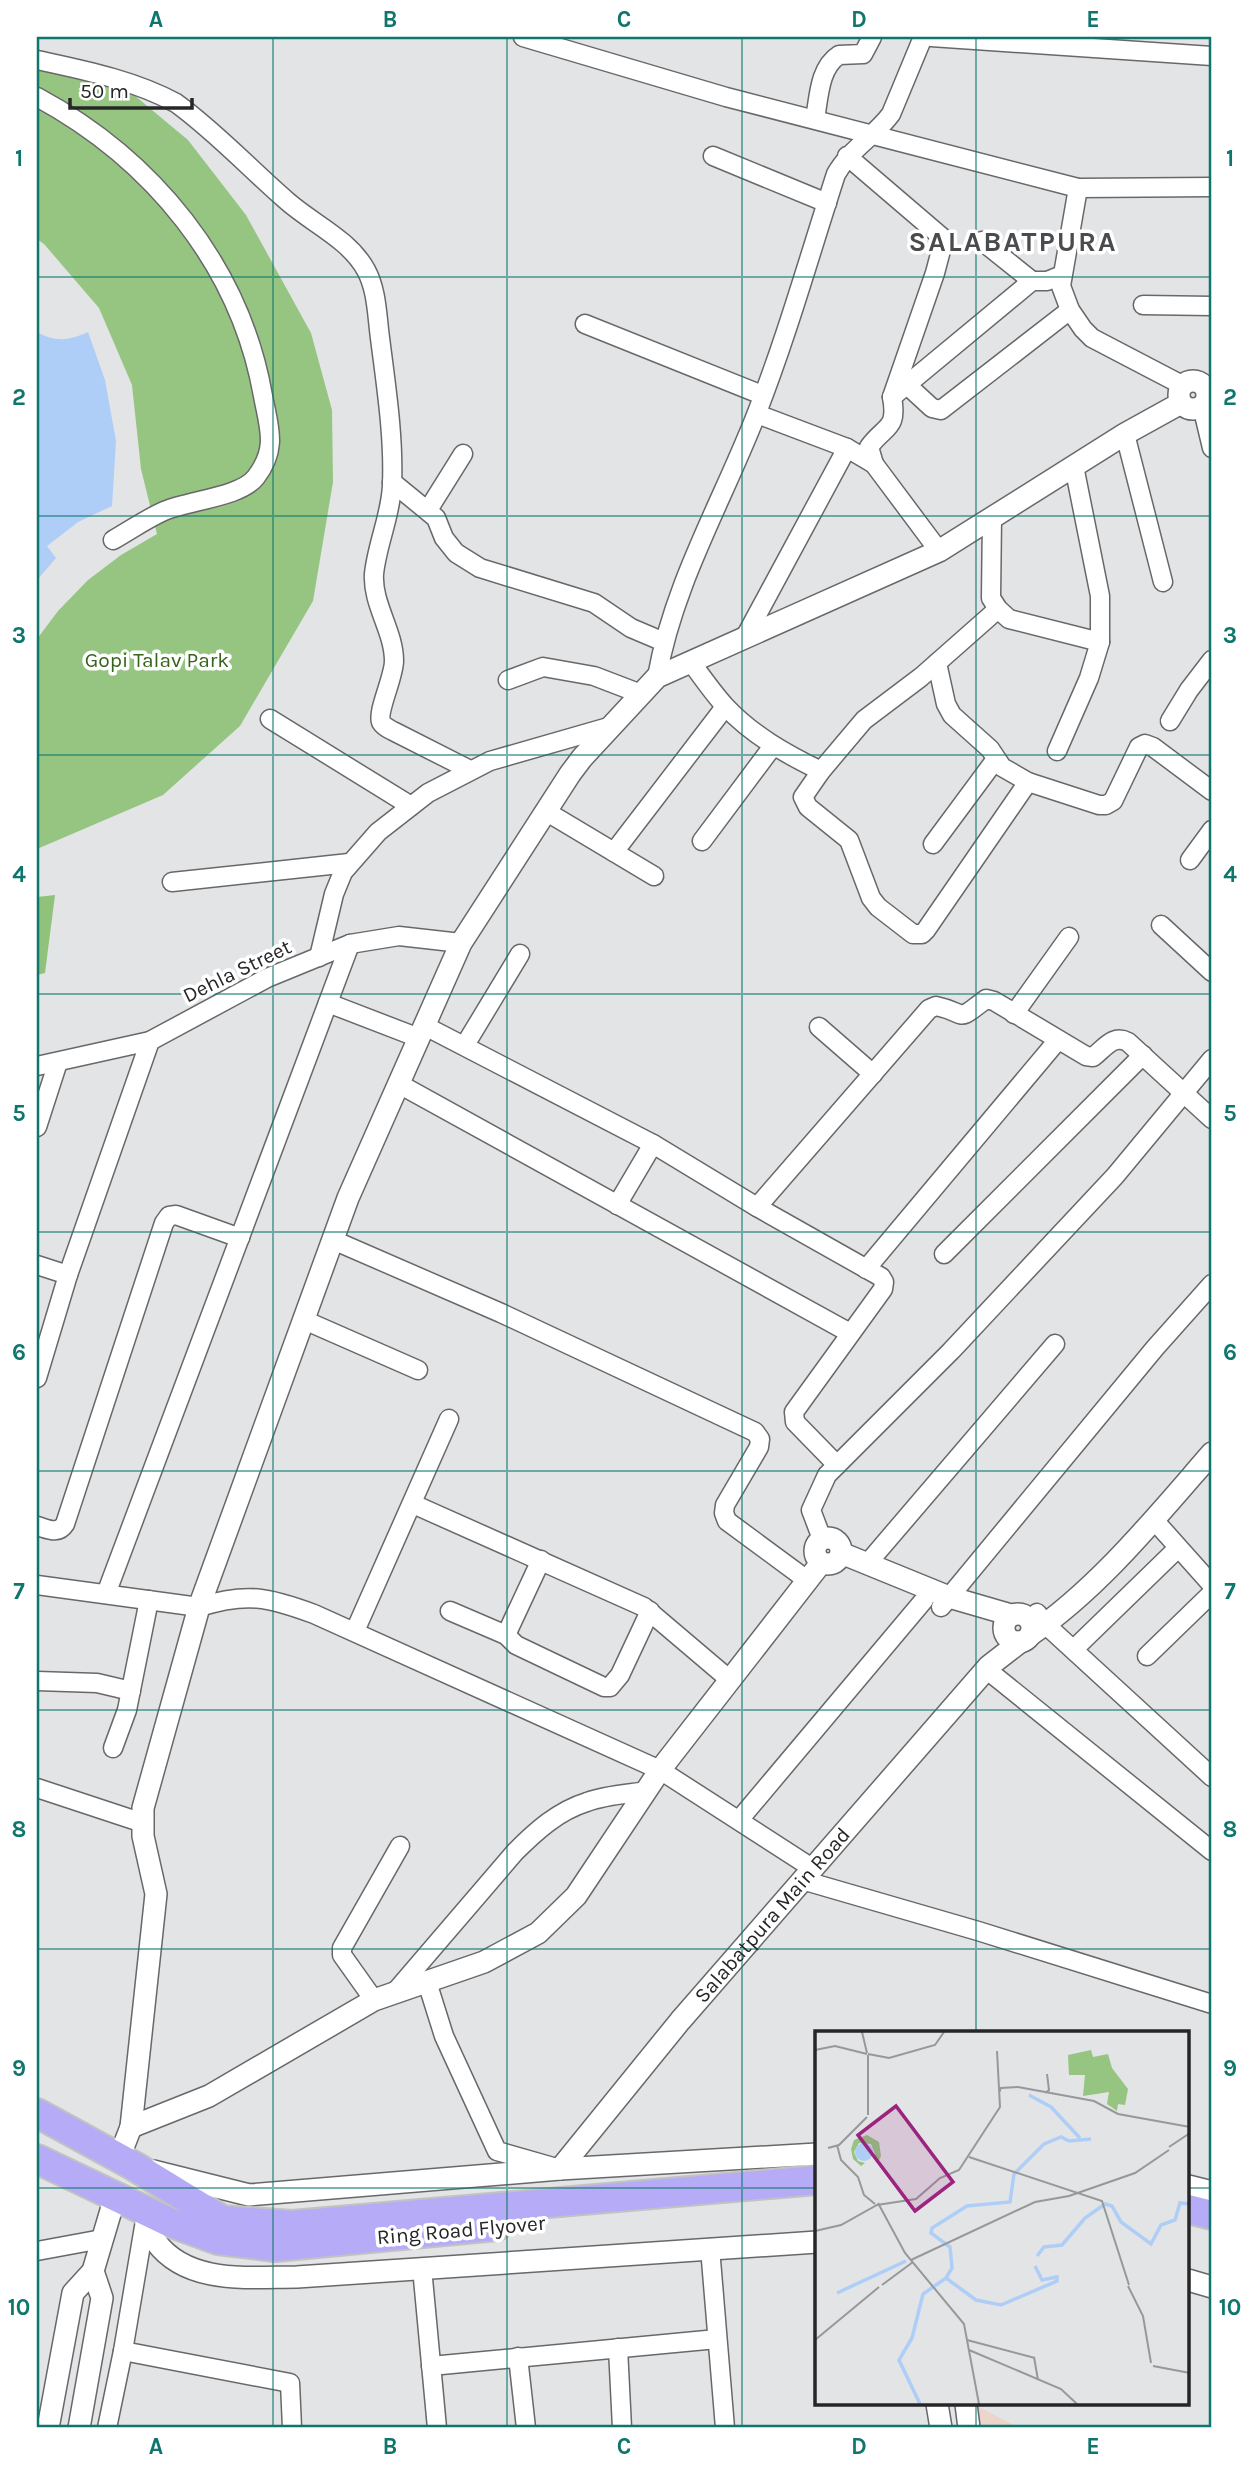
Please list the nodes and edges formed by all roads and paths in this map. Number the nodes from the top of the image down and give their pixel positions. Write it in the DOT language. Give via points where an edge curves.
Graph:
graph roads {
  1 [pos="523,37"];
  2 [pos="872,37"];
  3 [pos="923,37"];
  4 [pos="931,37"];
  5 [pos="1212,56"];
  6 [pos="37,60"];
  7 [pos="37,97"];
  8 [pos="815,119"];
  9 [pos="872,134"];
  10 [pos="713,156"];
  11 [pos="848,156"];
  12 [pos="1212,187"];
  13 [pos="1078,188"];
  14 [pos="827,203"];
  15 [pos="982,241"];
  16 [pos="1062,275"];
  17 [pos="1032,281"];
  18 [pos="1143,306"];
  19 [pos="1212,306"];
  20 [pos="1070,310"];
  21 [pos="585,324"];
  22 [pos="907,385"];
  23 [pos="1197,394"];
  24 [pos="762,395"];
  25 [pos="892,397"];
  26 [pos="757,414"];
  27 [pos="1125,434"];
  28 [pos="847,448"];
  29 [pos="1212,448"];
  30 [pos="463,454"];
  31 [pos="874,464"];
  32 [pos="1074,466"];
  33 [pos="392,482"];
  34 [pos="428,510"];
  35 [pos="992,517"];
  36 [pos="113,540"];
  37 [pos="939,551"];
  38 [pos="1163,582"];
  39 [pos="998,609"];
  40 [pos="744,639"];
  41 [pos="663,642"];
  42 [pos="1100,642"];
  43 [pos="1212,660"];
  44 [pos="691,662"];
  45 [pos="937,663"];
  46 [pos="657,677"];
  47 [pos="508,680"];
  48 [pos="641,694"];
  49 [pos="725,707"];
  50 [pos="270,719"];
  51 [pos="1170,721"];
  52 [pos="612,726"];
  53 [pos="773,746"];
  54 [pos="1057,751"];
  55 [pos="996,759"];
  56 [pos="470,770"];
  57 [pos="821,771"];
  58 [pos="1028,782"];
  59 [pos="1212,791"];
  60 [pos="411,806"];
  61 [pos="547,812"];
  62 [pos="1212,830"];
  63 [pos="702,841"];
  64 [pos="933,844"];
  65 [pos="614,852"];
  66 [pos="1190,860"];
  67 [pos="349,863"];
  68 [pos="654,876"];
  69 [pos="172,882"];
  70 [pos="1161,925"];
  71 [pos="1069,937"];
  72 [pos="461,943"];
  73 [pos="350,944"];
  74 [pos="520,954"];
  75 [pos="319,957"];
  76 [pos="1212,972"];
  77 [pos="328,1003"];
  78 [pos="1014,1014"];
  79 [pos="819,1027"];
  80 [pos="422,1032"];
  81 [pos="1058,1040"];
  82 [pos="150,1041"];
  83 [pos="465,1045"];
  84 [pos="1143,1055"];
  85 [pos="1212,1059"];
  86 [pos="58,1062"];
  87 [pos="37,1066"];
  88 [pos="873,1074"];
  89 [pos="399,1084"];
  90 [pos="1184,1093"];
  91 [pos="1212,1119"];
  92 [pos="37,1127"];
  93 [pos="653,1144"];
  94 [pos="618,1205"];
  95 [pos="757,1207"];
  96 [pos="240,1238"];
  97 [pos="333,1240"];
  98 [pos="944,1254"];
  99 [pos="37,1265"];
  100 [pos="866,1269"];
  101 [pos="68,1276"];
  102 [pos="1212,1284"];
  103 [pos="304,1320"];
  104 [pos="850,1333"];
  105 [pos="1055,1343"];
  106 [pos="418,1370"];
  107 [pos="37,1378"];
  108 [pos="449,1419"];
  109 [pos="1212,1453"];
  110 [pos="837,1465"];
  111 [pos="413,1504"];
  112 [pos="1154,1520"];
  113 [pos="37,1526"];
  114 [pos="822,1539"];
  115 [pos="1178,1548"];
  116 [pos="833,1559"];
  117 [pos="541,1560"];
  118 [pos="867,1564"];
  119 [pos="807,1580"];
  120 [pos="37,1585"];
  121 [pos="1212,1585"];
  122 [pos="1212,1593"];
  123 [pos="106,1594"];
  124 [pos="149,1600"];
  125 [pos="938,1601"];
  126 [pos="199,1607"];
  127 [pos="450,1611"];
  128 [pos="650,1611"];
  129 [pos="1022,1626"];
  130 [pos="355,1631"];
  131 [pos="506,1635"];
  132 [pos="1074,1649"];
  133 [pos="1147,1656"];
  134 [pos="988,1668"];
  135 [pos="730,1680"];
  136 [pos="37,1681"];
  137 [pos="131,1691"];
  138 [pos="113,1748"];
  139 [pos="660,1770"];
  140 [pos="1212,1777"];
  141 [pos="37,1788"];
  142 [pos="647,1791"];
  143 [pos="739,1820"];
  144 [pos="143,1823"];
  145 [pos="400,1846"];
  146 [pos="1212,1851"];
  147 [pos="807,1874"];
  148 [pos="427,1982"];
  149 [pos="396,1992"];
  150 [pos="374,2000"];
  151 [pos="1212,2004"];
  152 [pos="37,2113"];
  153 [pos="131,2127"];
  154 [pos="815,2154"];
  155 [pos="37,2159"];
  156 [pos="127,2162"];
  157 [pos="560,2169"];
  158 [pos="50,2170"];
  159 [pos="815,2180"];
  160 [pos="1190,2186"];
  161 [pos="1212,2192"];
  162 [pos="115,2197"];
  163 [pos="815,2199"];
  164 [pos="1190,2210"];
  165 [pos="146,2211"];
  166 [pos="1212,2216"];
  167 [pos="220,2230"];
  168 [pos="1190,2230"];
  169 [pos="1212,2236"];
  170 [pos="102,2239"];
  171 [pos="815,2243"];
  172 [pos="710,2248"];
  173 [pos="37,2251"];
  174 [pos="422,2268"];
  175 [pos="93,2271"];
  176 [pos="1190,2281"];
  177 [pos="1212,2287"];
  178 [pos="718,2339"];
  179 [pos="618,2348"];
  180 [pos="123,2351"];
  181 [pos="518,2357"];
  182 [pos="431,2365"];
  183 [pos="45,2396"];
  184 [pos="937,2406"];
  185 [pos="966,2406"];
  186 [pos="48,2428"];
  187 [pos="79,2428"];
  188 [pos="107,2428"];
  189 [pos="292,2428"];
  190 [pos="437,2428"];
  191 [pos="526,2428"];
  192 [pos="622,2428"];
  193 [pos="725,2428"];
  194 [pos="940,2428"];
  195 [pos="970,2428"];
  1 -- 8 [label="street"];
  2 -- 8 [label="street" via="863,54 839,55 828,67"];
  3 -- 9 [label="street" via="891,114"];
  4 -- 5 [label="street"];
  6 -- 33 [label="street" via="86,70 176,103 359,259 374,295"];
  7 -- 36 [label="street" via="66,113 149,178 198,238 244,322 272,443 266,462 244,489 173,507"];
  8 -- 9 [label="street"];
  9 -- 11 [label="street"];
  9 -- 13 [label="street"];
  10 -- 14 [label="street"];
  11 -- 14 [label="street" via="836,174"];
  11 -- 25 [label="street" via="944,239"];
  12 -- 13 [label="street"];
  13 -- 16 [label="street"];
  14 -- 24 [label="street"];
  15 -- 17 [label="street"];
  16 -- 17 [label="street"];
  16 -- 20 [label="street"];
  17 -- 22 [label="street"];
  18 -- 19 [label="street"];
  20 -- 22 [label="street" via="941,410 932,408"];
  20 -- 23 [label="street" via="1092,338"];
  21 -- 24 [label="street"];
  22 -- 25 [label="street"];
  23 -- 27 [label="street"];
  23 -- 29 [label="street"];
  24 -- 26 [label="street"];
  25 -- 31 [label="street" via="891,425 869,447"];
  26 -- 28 [label="street"];
  26 -- 41 [label="street"];
  27 -- 32 [label="street"];
  27 -- 38 [label="street"];
  28 -- 31 [label="street"];
  28 -- 40 [label="street"];
  30 -- 34 [label="street"];
  31 -- 37 [label="street"];
  32 -- 35 [label="street"];
  32 -- 42 [label="street" via="1100,596"];
  33 -- 34 [label="street"];
  33 -- 56 [label="street" via="374,571 394,658 380,720"];
  34 -- 41 [label="street" via="456,553 480,568 572,594"];
  35 -- 37 [label="street"];
  35 -- 39 [label="street" via="991,598"];
  37 -- 40 [label="street"];
  39 -- 42 [label="street" via="1009,619"];
  39 -- 45 [label="street"];
  40 -- 44 [label="street"];
  41 -- 46 [label="street"];
  42 -- 54 [label="street"];
  43 -- 51 [label="street"];
  44 -- 46 [label="street"];
  44 -- 49 [label="street"];
  45 -- 55 [label="street" via="951,715"];
  45 -- 57 [label="street" via="864,720"];
  46 -- 48 [label="street"];
  47 -- 48 [label="street" via="543,667 594,676"];
  48 -- 52 [label="street"];
  49 -- 53 [label="street"];
  49 -- 65 [label="street"];
  50 -- 60 [label="street"];
  52 -- 56 [label="street"];
  52 -- 61 [label="street" via="582,758"];
  53 -- 57 [label="street"];
  53 -- 63 [label="street"];
  55 -- 58 [label="street"];
  55 -- 64 [label="street"];
  56 -- 60 [label="street"];
  57 -- 58 [label="street" via="803,797 805,803 849,840 878,907 913,934 926,930"];
  58 -- 59 [label="street" via="1106,806 1145,744"];
  60 -- 67 [label="street" via="377,832"];
  61 -- 65 [label="street"];
  61 -- 72 [label="street"];
  62 -- 66 [label="street"];
  65 -- 68 [label="street"];
  67 -- 69 [label="street"];
  67 -- 75 [label="street" via="334,894"];
  70 -- 76 [label="street"];
  71 -- 78 [label="street"];
  72 -- 73 [label="street, Dehla Street" via="399,936"];
  72 -- 80 [label="street"];
  73 -- 75 [label="street, Dehla Street"];
  73 -- 77 [label="street"];
  74 -- 83 [label="street"];
  75 -- 82 [label="street, Dehla Street" via="267,978"];
  77 -- 80 [label="street"];
  77 -- 96 [label="street"];
  78 -- 81 [label="street"];
  78 -- 88 [label="street" via="986,999 967,1015 936,1006"];
  79 -- 88 [label="street"];
  80 -- 83 [label="street"];
  80 -- 89 [label="street"];
  81 -- 84 [label="street" via="1093,1057 1114,1038 1121,1038"];
  81 -- 100 [label="street"];
  82 -- 86 [label="street, Dehla Street"];
  82 -- 101 [label="street"];
  83 -- 93 [label="street"];
  84 -- 90 [label="street"];
  84 -- 98 [label="street"];
  85 -- 90 [label="street"];
  86 -- 87 [label="street, Dehla Street"];
  86 -- 92 [label="street"];
  88 -- 95 [label="street"];
  89 -- 94 [label="street"];
  89 -- 97 [label="street"];
  90 -- 91 [label="street"];
  90 -- 110 [label="street" via="1115,1176"];
  93 -- 94 [label="street"];
  93 -- 95 [label="street"];
  94 -- 104 [label="street"];
  95 -- 100 [label="street"];
  96 -- 113 [label="street" via="176,1215 164,1223 65,1524 56,1532"];
  96 -- 123 [label="street"];
  97 -- 103 [label="street"];
  97 -- 119 [label="street" via="755,1432 759,1447 724,1513 727,1521"];
  99 -- 101 [label="street"];
  100 -- 104 [label="street" via="881,1277 883,1289"];
  101 -- 107 [label="street"];
  102 -- 125 [label="street"];
  103 -- 106 [label="street"];
  103 -- 126 [label="street"];
  104 -- 110 [label="street" via="794,1412 795,1422"];
  105 -- 118 [label="street"];
  108 -- 111 [label="street"];
  109 -- 112 [label="street, Salabatpura Main Road"];
  110 -- 114 [label="street" via="827,1475 811,1510"];
  111 -- 117 [label="street"];
  111 -- 130 [label="street"];
  112 -- 115 [label="street"];
  112 -- 129 [label="street, Salabatpura Main Road" via="1071,1605"];
  114 -- 116 [label="street" via="814,1551 816,1558"];
  115 -- 121 [label="street"];
  115 -- 132 [label="street"];
  116 -- 118 [label="street"];
  116 -- 119 [label="street"];
  116 -- 125 [label="street"];
  117 -- 128 [label="street"];
  117 -- 131 [label="street"];
  118 -- 125 [label="street"];
  119 -- 135 [label="street"];
  120 -- 123 [label="street"];
  122 -- 133 [label="street"];
  123 -- 124 [label="street"];
  124 -- 126 [label="street"];
  124 -- 137 [label="street"];
  125 -- 129 [label="street"];
  125 -- 143 [label="street"];
  126 -- 130 [label="street" via="252,1596 288,1604"];
  126 -- 144 [label="street" via="143,1808"];
  127 -- 131 [label="street"];
  128 -- 131 [label="street" via="610,1687 516,1645"];
  128 -- 135 [label="street"];
  129 -- 132 [label="street"];
  129 -- 134 [label="street, Salabatpura Main Road"];
  130 -- 139 [label="street"];
  132 -- 140 [label="street"];
  134 -- 146 [label="street"];
  134 -- 147 [label="street, Salabatpura Main Road"];
  135 -- 139 [label="street"];
  136 -- 137 [label="street" via="97,1683"];
  137 -- 138 [label="street"];
  139 -- 142 [label="street"];
  139 -- 143 [label="street"];
  141 -- 144 [label="street"];
  142 -- 148 [label="street" via="576,1896 538,1933 484,1962"];
  142 -- 149 [label="street" via="587,1801 536,1830"];
  143 -- 147 [label="street"];
  144 -- 153 [label="street" via="156,1894"];
  145 -- 150 [label="street" via="342,1948 342,1955"];
  147 -- 151 [label="street"];
  147 -- 157 [label="street, Salabatpura Main Road"];
  148 -- 149 [label="street"];
  148 -- 157 [label="street" via="444,2036 497,2151"];
  149 -- 150 [label="street"];
  150 -- 153 [label="street" via="209,2096"];
  152 -- 156 [label="highway, Ring Road Flyover"];
  153 -- 156 [label="street"];
  154 -- 157 [label="street"];
  155 -- 158 [label="highway, Ring Road Flyover"];
  156 -- 157 [label="street" via="249,2195"];
  156 -- 167 [label="highway, Ring Road Flyover"];
  158 -- 162 [label="highway, Ring Road Flyover"];
  159 -- 167 [label="highway, Ring Road Flyover"];
  160 -- 161 [label="street"];
  162 -- 165 [label="highway, Ring Road Flyover"];
  162 -- 170 [label="street"];
  163 -- 167 [label="highway, Ring Road Flyover" via="275,2247"];
  164 -- 166 [label="highway"];
  165 -- 167 [label="highway, Ring Road Flyover"];
  165 -- 174 [label="street" via="154,2241 174,2260 205,2273 298,2277"];
  165 -- 180 [label="street"];
  168 -- 169 [label="highway"];
  170 -- 173 [label="street"];
  170 -- 175 [label="street"];
  171 -- 172 [label="street"];
  172 -- 174 [label="street"];
  172 -- 178 [label="street"];
  174 -- 182 [label="street"];
  175 -- 183 [label="street" via="74,2293"];
  175 -- 187 [label="street" via="102,2298"];
  176 -- 177 [label="street"];
  178 -- 179 [label="street"];
  178 -- 193 [label="street"];
  179 -- 181 [label="street"];
  179 -- 192 [label="street"];
  180 -- 188 [label="street"];
  180 -- 189 [label="street" via="290,2383"];
  181 -- 182 [label="street"];
  181 -- 191 [label="street"];
  182 -- 190 [label="street"];
  183 -- 186 [label="street"];
  184 -- 194 [label="street"];
  185 -- 195 [label="street"];
}
